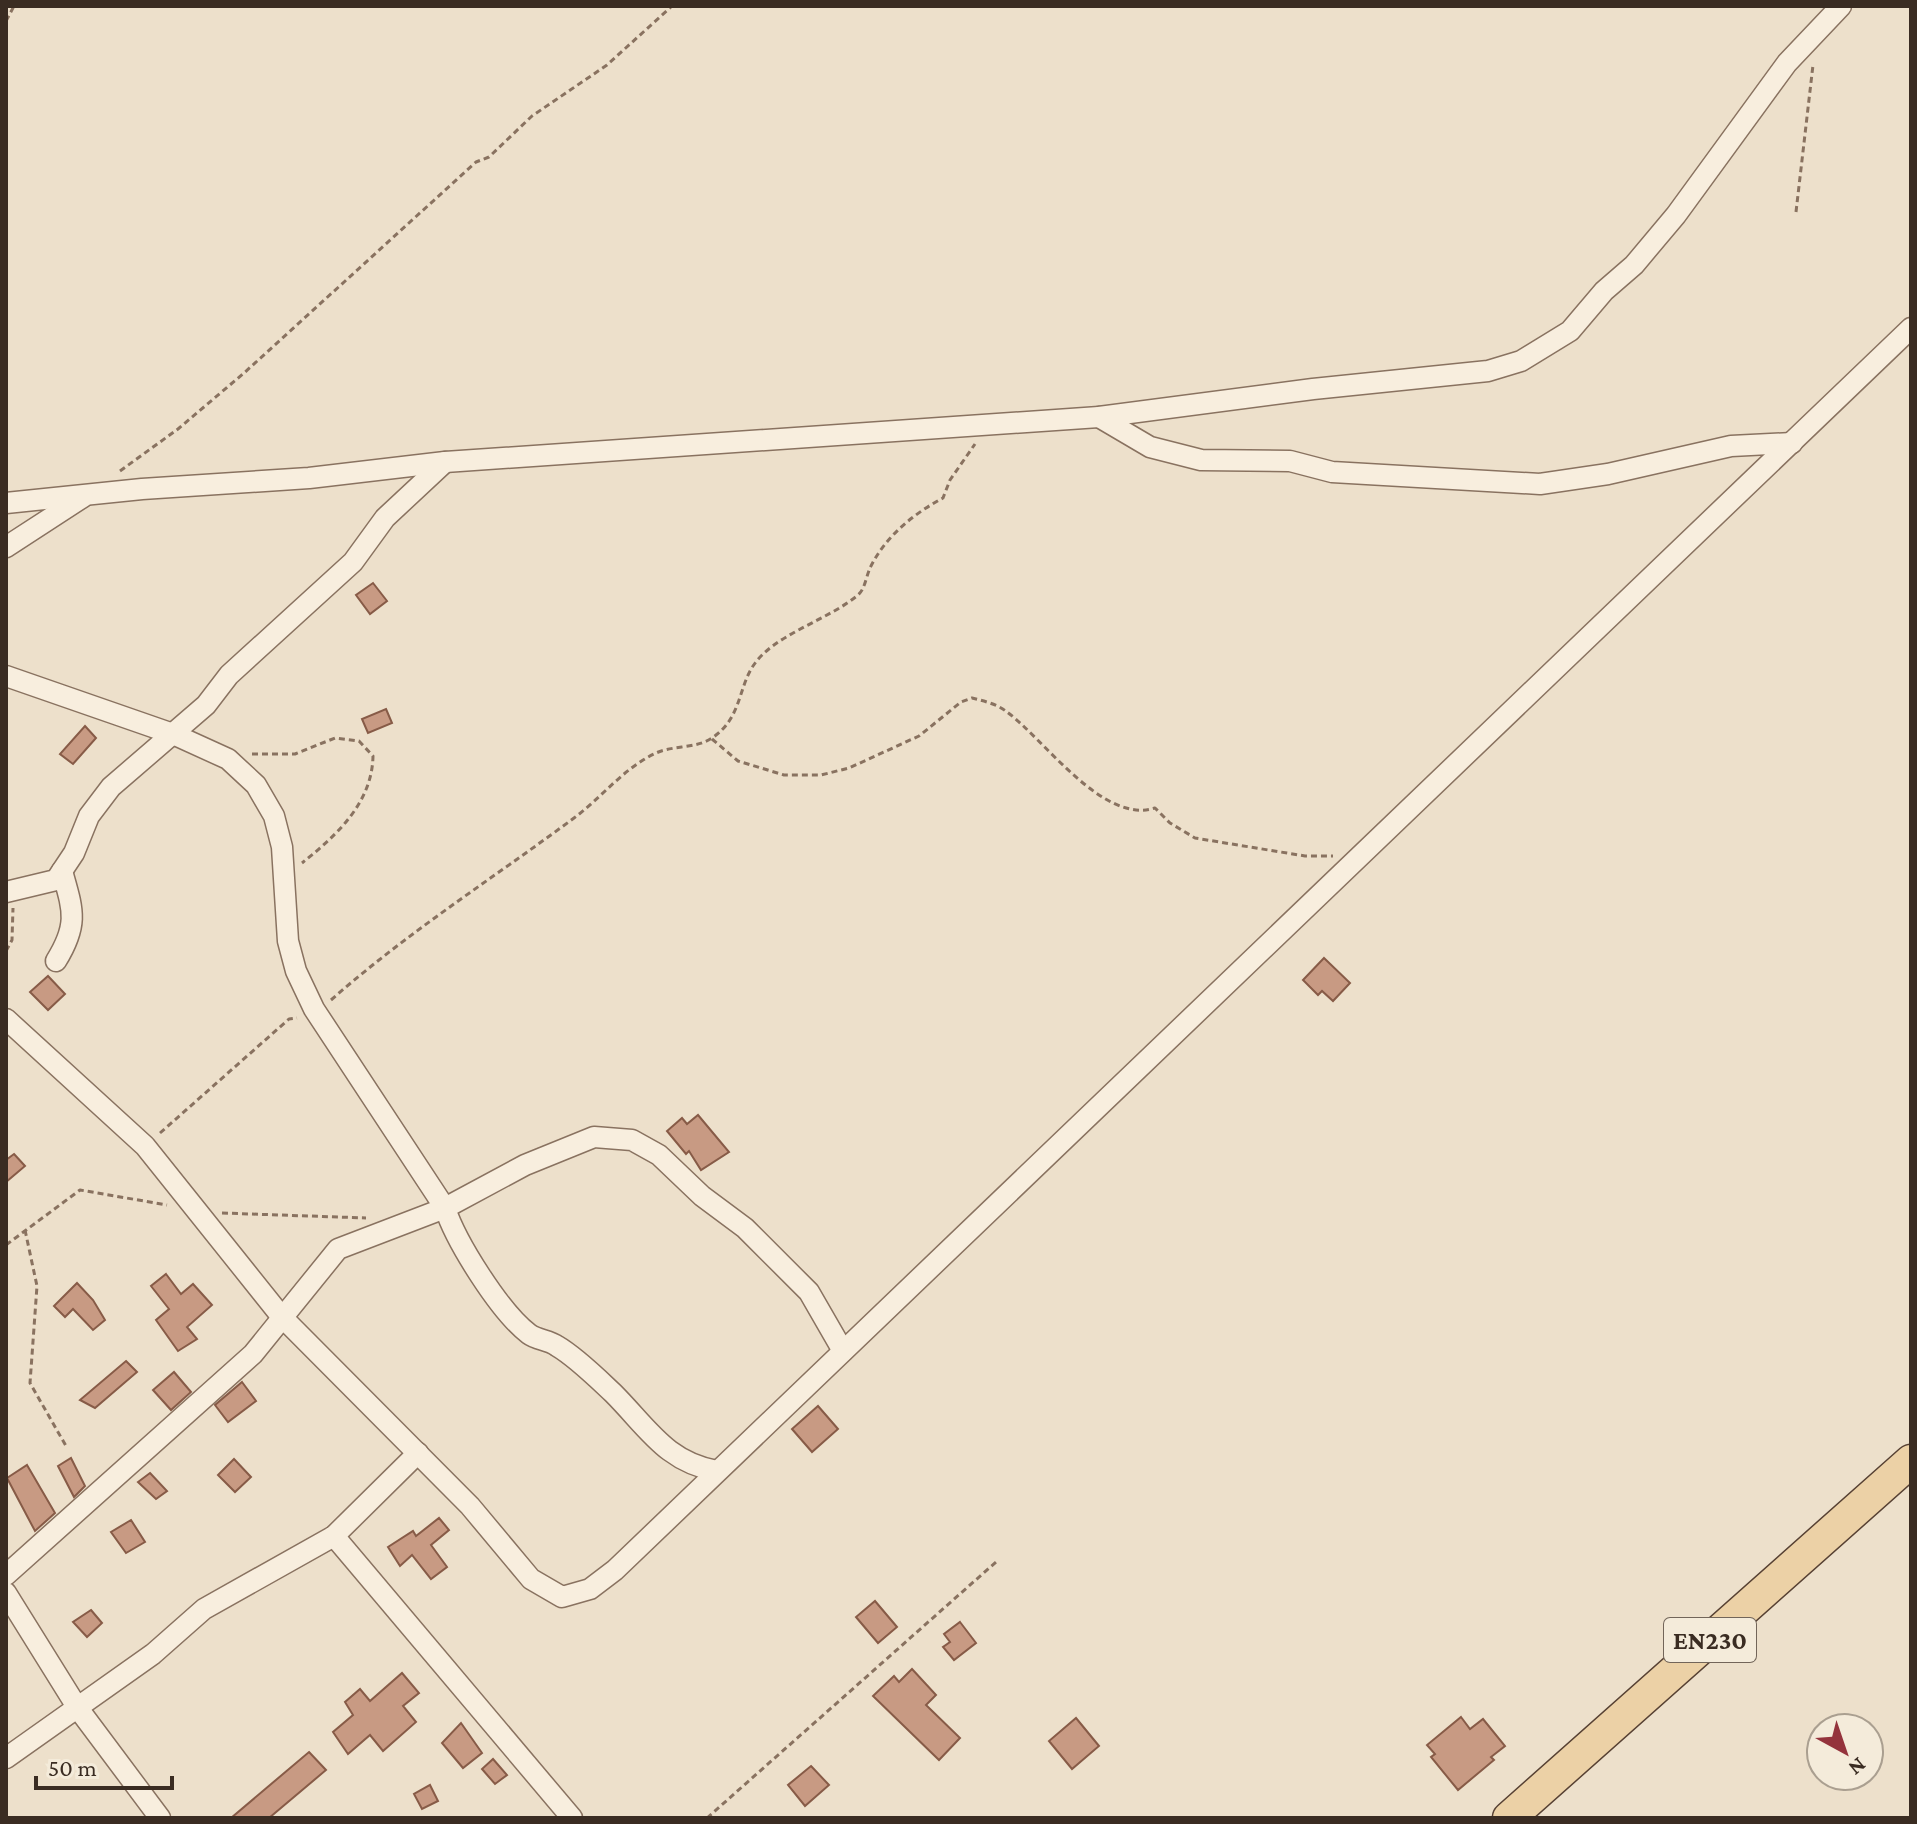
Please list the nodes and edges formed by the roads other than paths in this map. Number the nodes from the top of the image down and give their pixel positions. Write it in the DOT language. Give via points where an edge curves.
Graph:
graph roads {
  1 [pos="1841,6"];
  2 [pos="1911,328"];
  3 [pos="1099,417"];
  4 [pos="1792,443"];
  5 [pos="445,462"];
  6 [pos="83,497"];
  7 [pos="6,503"];
  8 [pos="6,547"];
  9 [pos="6,676"];
  10 [pos="173,734"];
  11 [pos="62,871"];
  12 [pos="6,892"];
  13 [pos="56,961"];
  14 [pos="6,1019"];
  15 [pos="445,1208"];
  16 [pos="281,1316"];
  17 [pos="843,1351"];
  18 [pos="418,1453"];
  19 [pos="1911,1461"];
  20 [pos="717,1471"];
  21 [pos="334,1536"];
  22 [pos="6,1575"];
  23 [pos="6,1593"];
  24 [pos="77,1707"];
  25 [pos="6,1758"];
  26 [pos="160,1818"];
  27 [pos="572,1818"];
  28 [pos="1509,1818"];
  1 -- 3 [label="street" via="1819,27 1634,265 1570,331 1521,361 1488,371"];
  2 -- 4 [label="street"];
  3 -- 4 [label="street" via="1150,447 1201,460 1290,461 1332,472 1540,484 1731,446"];
  3 -- 5 [label="street"];
  4 -- 17 [label="street"];
  5 -- 6 [label="street"];
  5 -- 10 [label="street" via="385,518 353,562"];
  6 -- 7 [label="street"];
  6 -- 8 [label="street"];
  9 -- 10 [label="street"];
  10 -- 11 [label="street" via="111,787 89,816"];
  10 -- 15 [label="street" via="228,759 256,785 274,816 296,971 317,1013"];
  11 -- 12 [label="street" via="56,880"];
  11 -- 13 [label="street" via="75,914 69,940"];
  14 -- 16 [label="street" via="145,1146"];
  15 -- 16 [label="street" via="338,1249"];
  15 -- 17 [label="street" via="525,1165 594,1137 632,1140 659,1155 777,1257 809,1292"];
  15 -- 20 [label="street" via="485,1282 529,1334 557,1346 613,1393 663,1447 693,1467"];
  16 -- 18 [label="street"];
  16 -- 22 [label="street" via="253,1354"];
  17 -- 20 [label="street"];
  18 -- 20 [label="street" via="531,1579 562,1597 590,1589 615,1570"];
  18 -- 21 [label="street"];
  19 -- 28 [label="main road, EN230"];
  21 -- 24 [label="street" via="204,1609 153,1654"];
  21 -- 27 [label="street"];
  23 -- 24 [label="street"];
  24 -- 25 [label="street"];
  24 -- 26 [label="street"];
}
